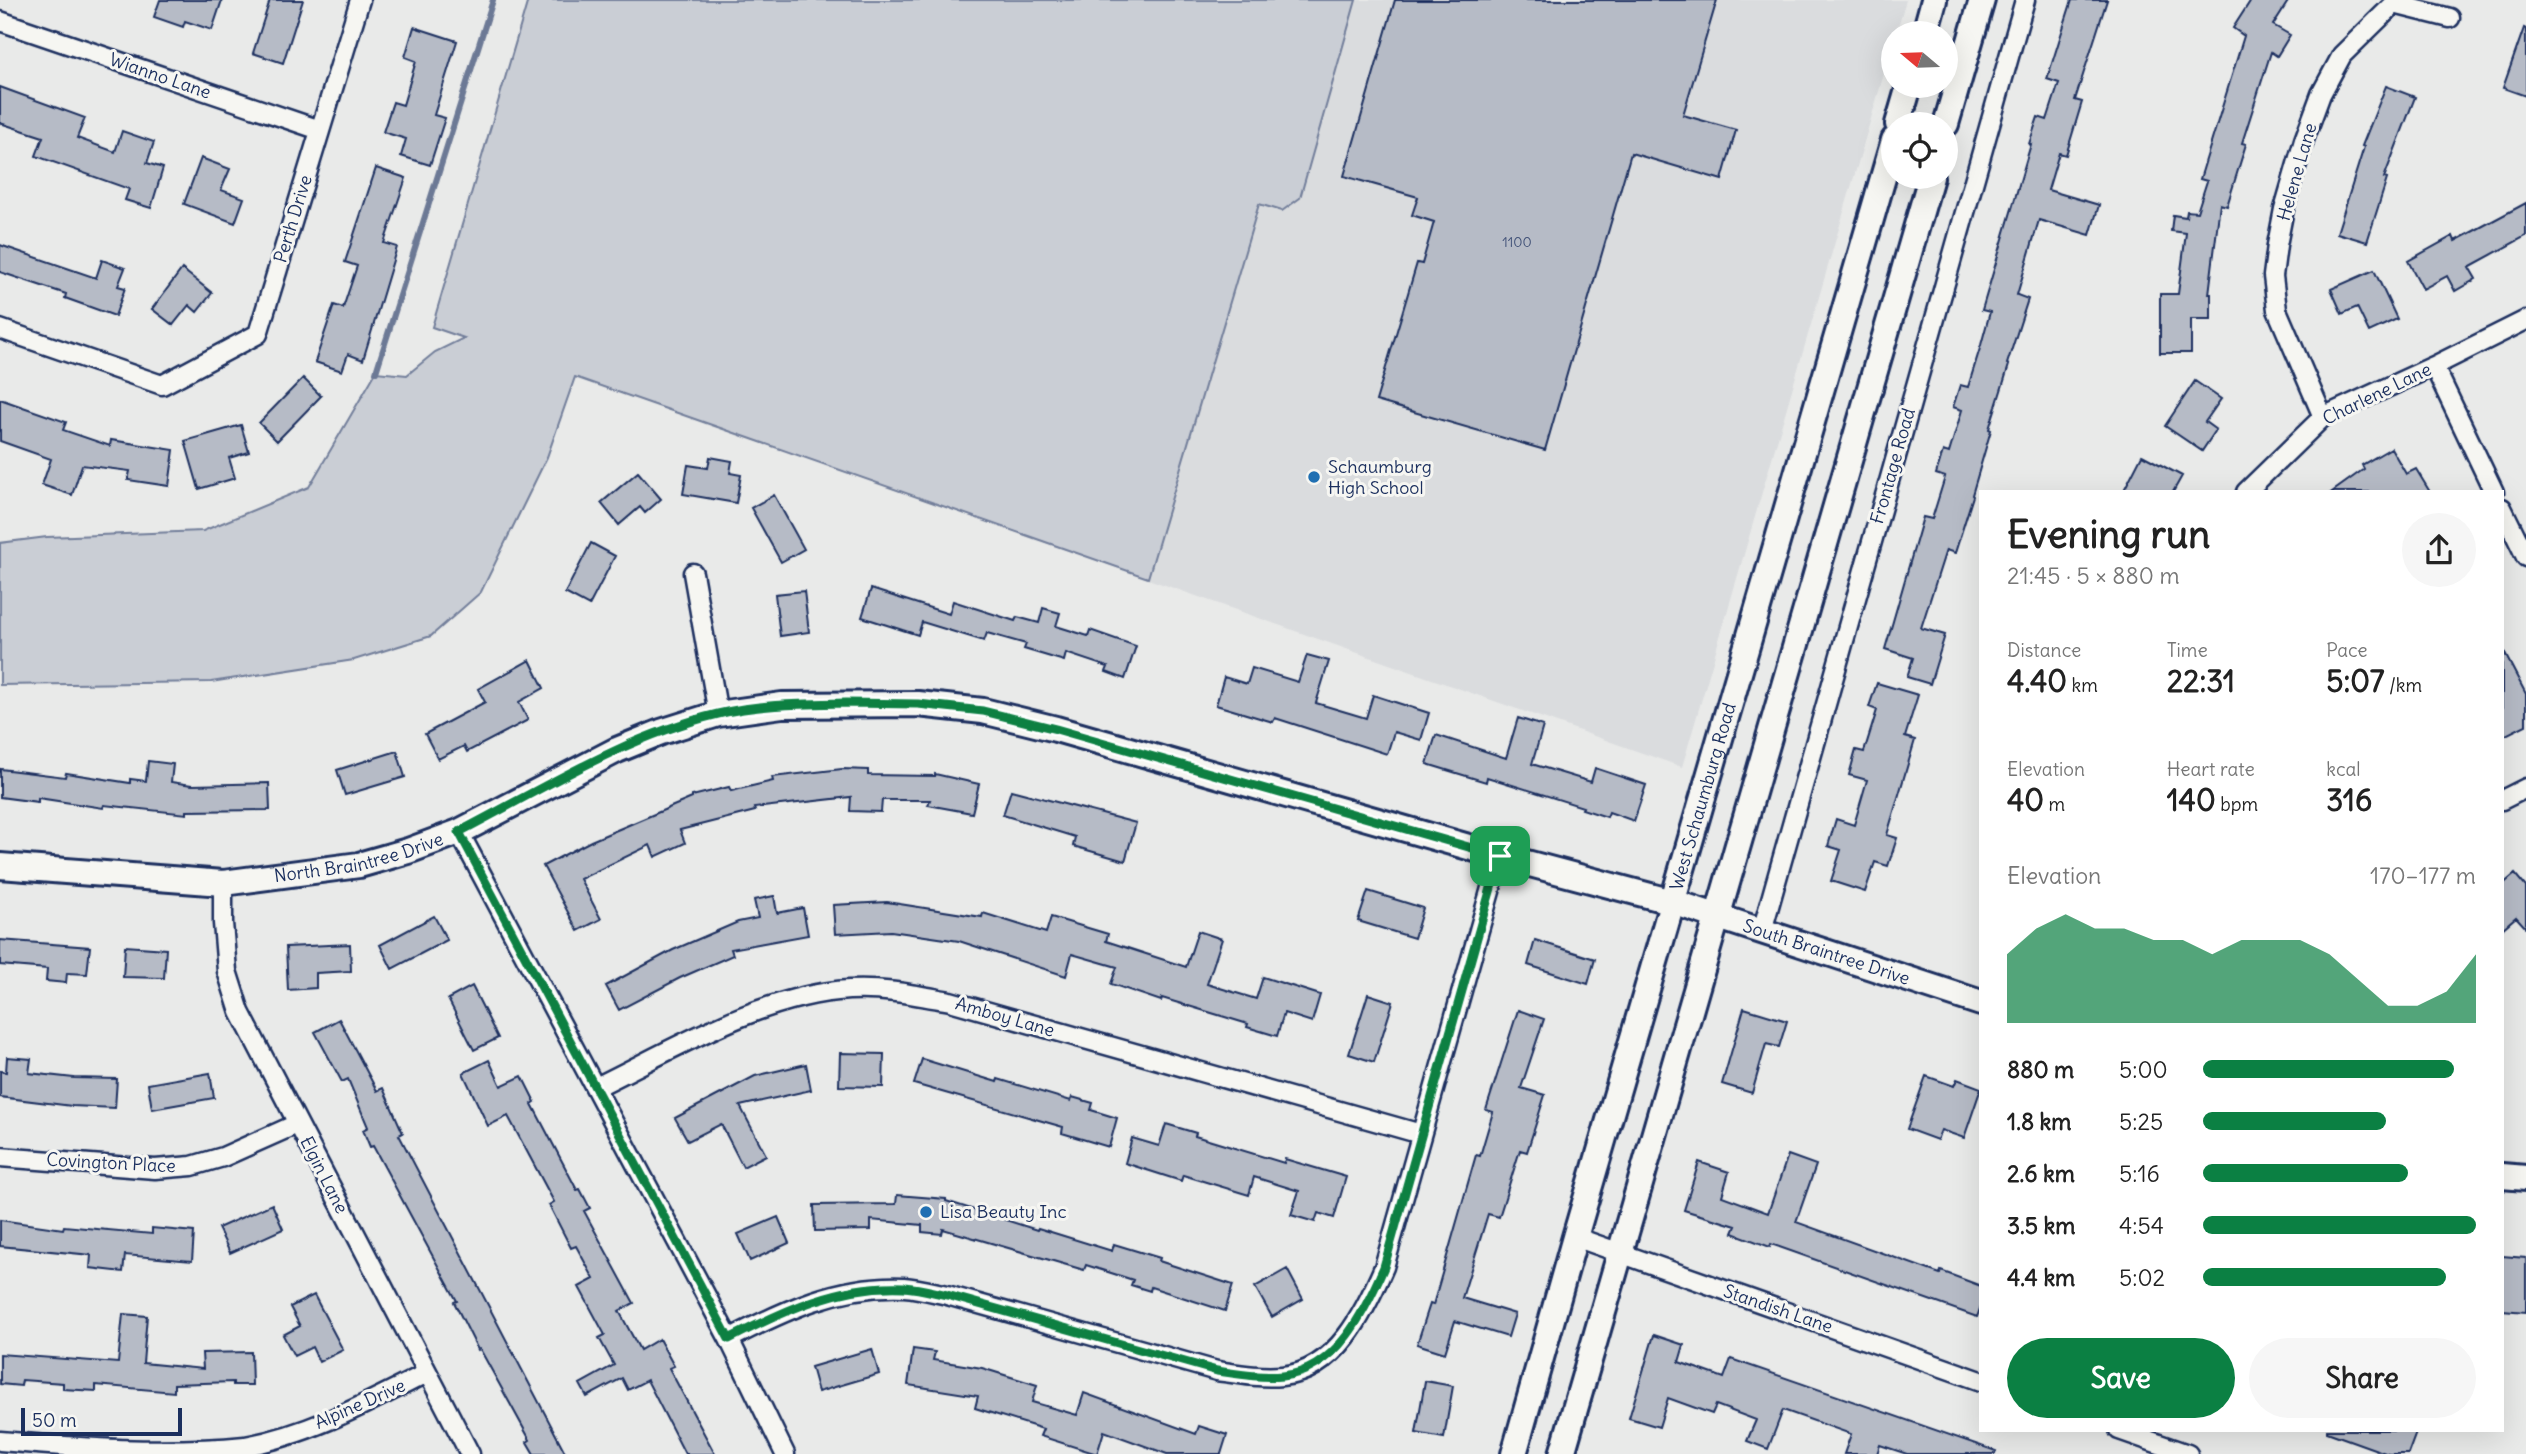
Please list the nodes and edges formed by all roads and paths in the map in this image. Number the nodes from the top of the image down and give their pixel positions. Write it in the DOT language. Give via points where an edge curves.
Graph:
graph roads {
  1 [pos="360,0"];
  2 [pos="1934,0"];
  3 [pos="1982,0"];
  4 [pos="2025,0"];
  5 [pos="2449,18"];
  6 [pos="0,21"];
  7 [pos="1928,21"];
  8 [pos="1949,112"];
  9 [pos="320,130"];
  10 [pos="1881,185"];
  11 [pos="1928,189"];
  12 [pos="2526,320"];
  13 [pos="0,329"];
  14 [pos="2434,366"];
  15 [pos="2323,417"];
  16 [pos="2248,490"];
  17 [pos="2493,490"];
  18 [pos="2504,512"];
  19 [pos="2526,557"];
  20 [pos="693,573"];
  21 [pos="718,714"];
  22 [pos="2526,788"];
  23 [pos="2504,799"];
  24 [pos="459,832"];
  25 [pos="1500,856"];
  26 [pos="0,866"];
  27 [pos="223,883"];
  28 [pos="1672,902"];
  29 [pos="1716,917"];
  30 [pos="1762,931"];
  31 [pos="1979,1002"];
  32 [pos="596,1087"];
  33 [pos="297,1124"];
  34 [pos="1421,1134"];
  35 [pos="0,1157"];
  36 [pos="2504,1176"];
  37 [pos="2526,1178"];
  38 [pos="1575,1237"];
  39 [pos="1620,1254"];
  40 [pos="729,1339"];
  41 [pos="427,1373"];
  42 [pos="1979,1380"];
  43 [pos="2125,1432"];
  44 [pos="0,1441"];
  45 [pos="470,1454"];
  46 [pos="785,1454"];
  47 [pos="1514,1454"];
  48 [pos="1562,1454"];
  49 [pos="2188,1454"];
  1 -- 9 [label="street, Perth Drive"];
  2 -- 7 [label="main road"];
  3 -- 8 [label="main road"];
  4 -- 30 [label="street, Frontage Road"];
  5 -- 15 [label="street, Helene Lane" via="2394,4 2342,55 2304,141 2284,209 2273,276 2277,310"];
  6 -- 9 [label="street, Wianno Lane"];
  9 -- 13 [label="street, Perth Drive" via="258,334 162,385"];
  10 -- 28 [label="main road, West Schaumburg Road"];
  11 -- 29 [label="main road"];
  12 -- 14 [label="street, Charlene Lane"];
  14 -- 15 [label="street, Charlene Lane"];
  14 -- 17 [label="street"];
  15 -- 16 [label="street, Charlene Lane"];
  18 -- 19 [label="street"];
  20 -- 21 [label="street"];
  21 -- 24 [label="main road, North Braintree Drive" via="617,750"];
  21 -- 25 [label="main road, North Braintree Drive" via="846,703 983,711"];
  22 -- 23 [label="street"];
  24 -- 27 [label="main road, North Braintree Drive" via="359,865"];
  24 -- 32 [label="street"];
  25 -- 28 [label="main road, North Braintree Drive"];
  25 -- 34 [label="street"];
  26 -- 27 [label="main road, North Braintree Drive"];
  27 -- 33 [label="street, Elgin Lane" via="227,971 240,1012"];
  28 -- 29 [label="main road, South Braintree Drive"];
  28 -- 38 [label="main road, West Schaumburg Road"];
  29 -- 30 [label="main road, South Braintree Drive"];
  29 -- 39 [label="main road"];
  30 -- 31 [label="main road, South Braintree Drive"];
  32 -- 34 [label="street, Amboy Lane" via="733,1021 795,998 848,990 895,991 950,1001"];
  32 -- 40 [label="street"];
  33 -- 35 [label="street, Covington Place" via="191,1166 155,1169"];
  33 -- 41 [label="street, Elgin Lane"];
  34 -- 40 [label="street" via="1384,1267 1366,1308 1318,1364 1284,1376 1217,1371 906,1287 860,1289 819,1298 784,1310"];
  36 -- 37 [label="main road"];
  38 -- 39 [label="street, Standish Lane"];
  38 -- 47 [label="main road, West Schaumburg Road"];
  39 -- 42 [label="street, Standish Lane"];
  39 -- 48 [label="main road"];
  40 -- 46 [label="street"];
  41 -- 44 [label="street, Alpine Drive" via="351,1412 246,1446 134,1452"];
  41 -- 45 [label="street, Elgin Lane"];
  43 -- 49 [label="street"];
}
